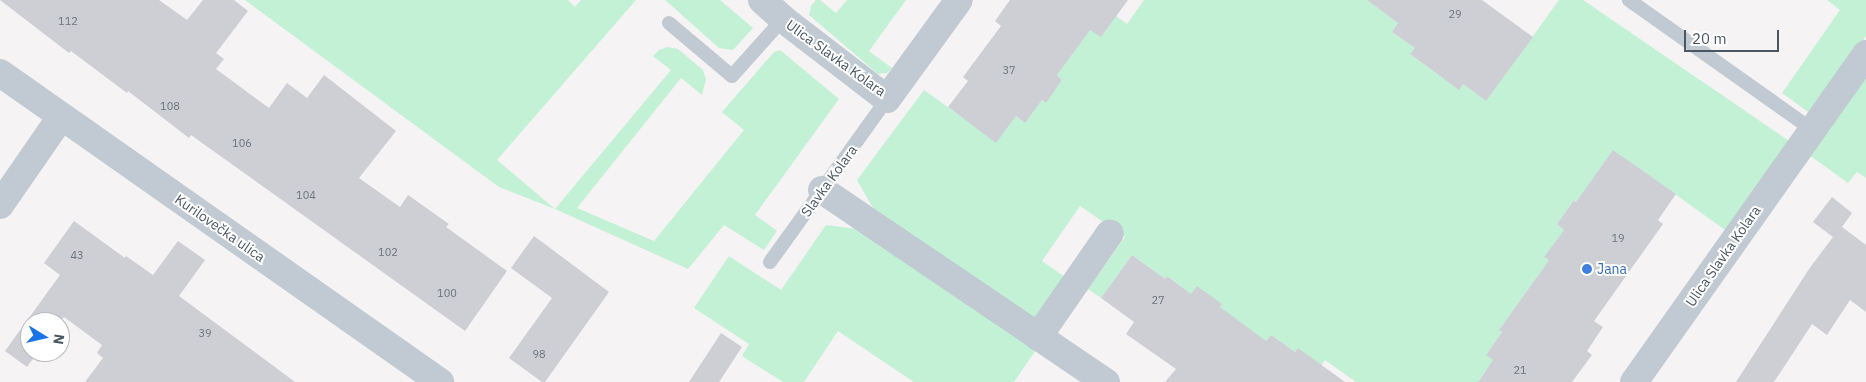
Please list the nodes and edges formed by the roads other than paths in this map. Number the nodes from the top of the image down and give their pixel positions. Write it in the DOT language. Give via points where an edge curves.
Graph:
graph roads {
  1 [pos="762,0"];
  2 [pos="960,0"];
  3 [pos="1628,0"];
  4 [pos="783,19"];
  5 [pos="669,23"];
  6 [pos="1866,54"];
  7 [pos="0,73"];
  8 [pos="887,99"];
  9 [pos="61,117"];
  10 [pos="1811,129"];
  11 [pos="822,190"];
  12 [pos="0,205"];
  13 [pos="1110,233"];
  14 [pos="770,262"];
  15 [pos="1038,337"];
  16 [pos="440,382"];
  17 [pos="1106,382"];
  18 [pos="1634,382"];
  1 -- 4 [label="street, Ulica Slavka Kolara"];
  2 -- 8 [label="street, Ulica Slavka Kolara"];
  3 -- 10 [label="lane"];
  4 -- 5 [label="lane" via="732,76"];
  4 -- 8 [label="street, Ulica Slavka Kolara"];
  6 -- 10 [label="street, Ulica Slavka Kolara"];
  7 -- 9 [label="street, Kurilovečka ulica"];
  8 -- 11 [label="lane, Slavka Kolara"];
  9 -- 12 [label="street"];
  9 -- 16 [label="street, Kurilovečka ulica"];
  10 -- 18 [label="street, Ulica Slavka Kolara"];
  11 -- 14 [label="lane, Slavka Kolara"];
  11 -- 15 [label="street"];
  13 -- 15 [label="street"];
  15 -- 17 [label="street"];
}
